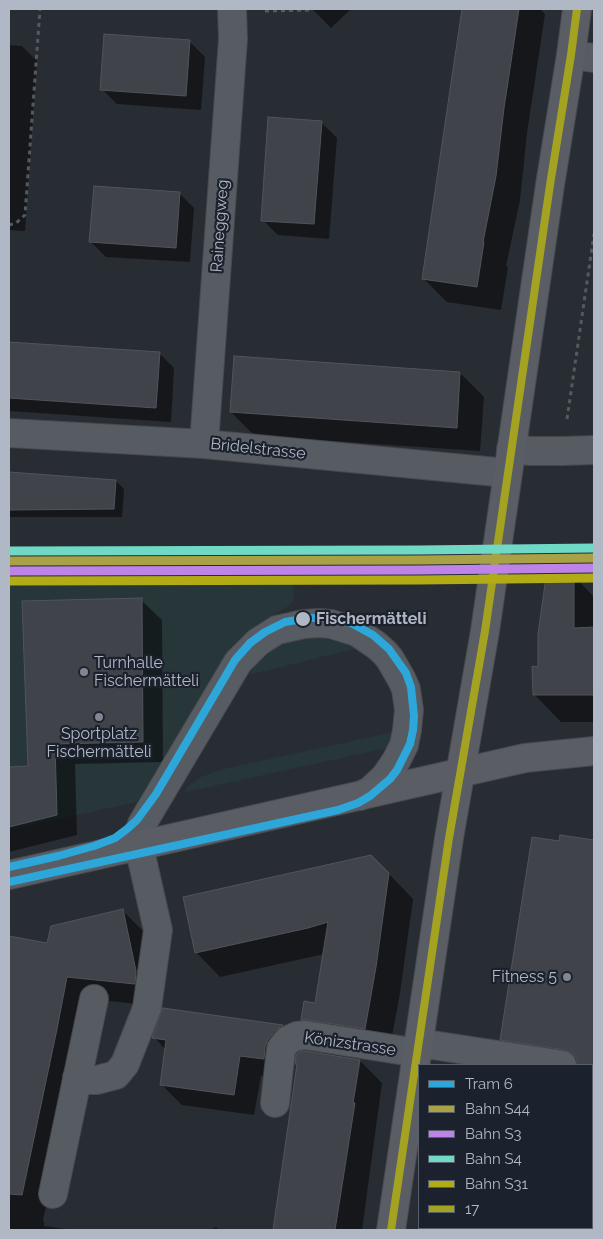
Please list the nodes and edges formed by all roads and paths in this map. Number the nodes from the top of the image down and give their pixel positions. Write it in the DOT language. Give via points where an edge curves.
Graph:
graph roads {
  1 [pos="40,9"];
  2 [pos="312,9"];
  3 [pos="577,9"];
  4 [pos="232,10"];
  5 [pos="583,57"];
  6 [pos="9,226"];
  7 [pos="594,234"];
  8 [pos="9,433"];
  9 [pos="204,444"];
  10 [pos="594,450"];
  11 [pos="562,452"];
  12 [pos="509,461"];
  13 [pos="594,751"];
  14 [pos="460,773"];
  15 [pos="360,796"];
  16 [pos="139,846"];
  17 [pos="9,874"];
  18 [pos="94,999"];
  19 [pos="418,1057"];
  20 [pos="558,1064"];
  21 [pos="77,1078"];
  22 [pos="276,1103"];
  23 [pos="53,1194"];
  24 [pos="391,1230"];
  1 -- 6 [label="path" via="25,215"];
  2 -- 4 [label="path"];
  3 -- 5 [label="main road, Könizstrasse"];
  4 -- 9 [label="street, Raineggweg"];
  5 -- 12 [label="main road, Könizstrasse" via="550,185"];
  7 -- 11 [label="path"];
  8 -- 9 [label="street, Bridelstrasse"];
  9 -- 12 [label="street, Bridelstrasse"];
  10 -- 11 [label="street, Bridelstrasse"];
  11 -- 12 [label="street, Bridelstrasse" via="531,451"];
  12 -- 14 [label="main road, Könizstrasse" via="485,631"];
  13 -- 14 [label="main road" via="525,758"];
  14 -- 15 [label="main road"];
  14 -- 19 [label="main road, Könizstrasse"];
  15 -- 16 [label="main road"];
  15 -- 16 [label="street" via="385,777 404,745 409,716 406,689 390,659 356,632 319,623 286,627 266,636 238,662 142,824"];
  16 -- 17 [label="main road"];
  16 -- 21 [label="street" via="158,930 147,1008 125,1064 116,1075 97,1080"];
  18 -- 21 [label="street"];
  19 -- 20 [label="street, Könizstrasse"];
  19 -- 22 [label="street, Könizstrasse" via="298,1036 288,1040 281,1049"];
  19 -- 24 [label="main road, Könizstrasse"];
  21 -- 23 [label="street"];
}
